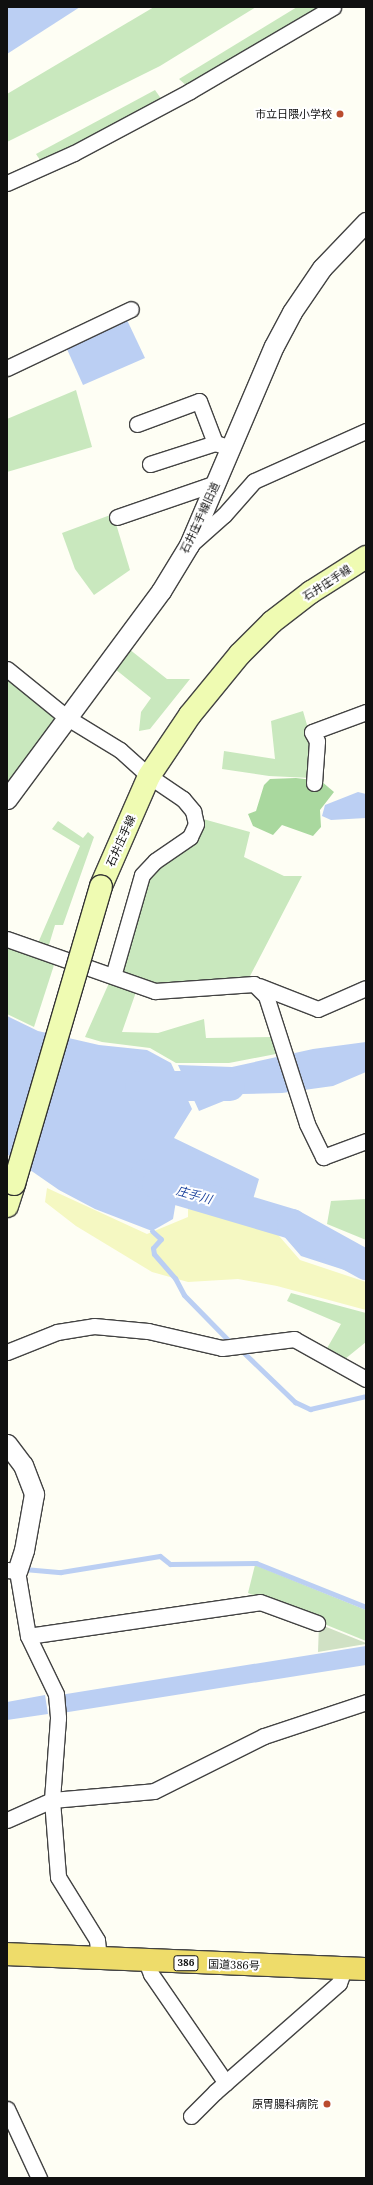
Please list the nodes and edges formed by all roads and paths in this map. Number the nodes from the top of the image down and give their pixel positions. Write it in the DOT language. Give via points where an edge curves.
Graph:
graph roads {
  1 [pos="333,7"];
  2 [pos="7,183"];
  3 [pos="366,222"];
  4 [pos="131,309"];
  5 [pos="7,368"];
  6 [pos="137,424"];
  7 [pos="366,431"];
  8 [pos="223,445"];
  9 [pos="150,464"];
  10 [pos="216,483"];
  11 [pos="116,517"];
  12 [pos="189,546"];
  13 [pos="366,558"];
  14 [pos="7,669"];
  15 [pos="366,712"];
  16 [pos="66,717"];
  17 [pos="149,776"];
  18 [pos="314,783"];
  19 [pos="7,799"];
  20 [pos="7,939"];
  21 [pos="113,976"];
  22 [pos="254,984"];
  23 [pos="366,988"];
  24 [pos="366,1142"];
  25 [pos="7,1206"];
  26 [pos="7,1352"];
  27 [pos="366,1379"];
  28 [pos="7,1444"];
  29 [pos="12,1570"];
  30 [pos="317,1623"];
  31 [pos="28,1636"];
  32 [pos="366,1702"];
  33 [pos="52,1800"];
  34 [pos="7,1820"];
  35 [pos="7,1954"];
  36 [pos="99,1959"];
  37 [pos="146,1961"];
  38 [pos="366,1968"];
  39 [pos="344,1969"];
  40 [pos="226,2083"];
  41 [pos="7,2109"];
  42 [pos="190,2116"];
  43 [pos="39,2178"];
  1 -- 2 [label="street" via="190,91 74,153"];
  3 -- 8 [label="street, 石井庄手線旧道" via="322,268 292,312"];
  4 -- 5 [label="street"];
  6 -- 8 [label="street" via="199,401"];
  7 -- 12 [label="street" via="254,481 224,515"];
  8 -- 9 [label="street"];
  8 -- 10 [label="street, 石井庄手線旧道"];
  10 -- 11 [label="street"];
  10 -- 12 [label="street, 石井庄手線旧道"];
  12 -- 16 [label="street, 石井庄手線旧道" via="161,591"];
  13 -- 17 [label="main road, 石井庄手線" via="311,592 272,622 240,654 190,715"];
  14 -- 16 [label="street"];
  15 -- 18 [label="street" via="312,732 317,741"];
  16 -- 17 [label="street" via="120,750"];
  16 -- 19 [label="street, 石井庄手線旧道"];
  17 -- 21 [label="street" via="183,799 193,811 196,824 190,837 155,860 142,875"];
  17 -- 25 [label="main road, 石井庄手線, bridge" via="101,886"];
  20 -- 21 [label="street"];
  21 -- 22 [label="street" via="155,990"];
  22 -- 23 [label="street" via="318,1009"];
  22 -- 24 [label="street" via="266,996 307,1124 323,1157"];
  26 -- 27 [label="street" via="57,1332 94,1326 148,1331 222,1348 294,1339"];
  28 -- 29 [label="street" via="23,1465 34,1494 24,1550"];
  29 -- 31 [label="street"];
  30 -- 31 [label="street" via="260,1602"];
  31 -- 33 [label="street" via="56,1694 58,1718"];
  32 -- 33 [label="street" via="264,1736 154,1791"];
  33 -- 34 [label="street"];
  33 -- 36 [label="street" via="58,1877 96,1940"];
  35 -- 36 [label="highway, 国道386号 / 386"];
  36 -- 37 [label="highway, 国道386号 / 386"];
  37 -- 39 [label="highway, 国道386号 / 386"];
  37 -- 40 [label="street" via="151,1974"];
  38 -- 39 [label="highway, 国道386号 / 386"];
  39 -- 40 [label="street" via="339,1983"];
  40 -- 42 [label="street"];
  41 -- 43 [label="street"];
}
